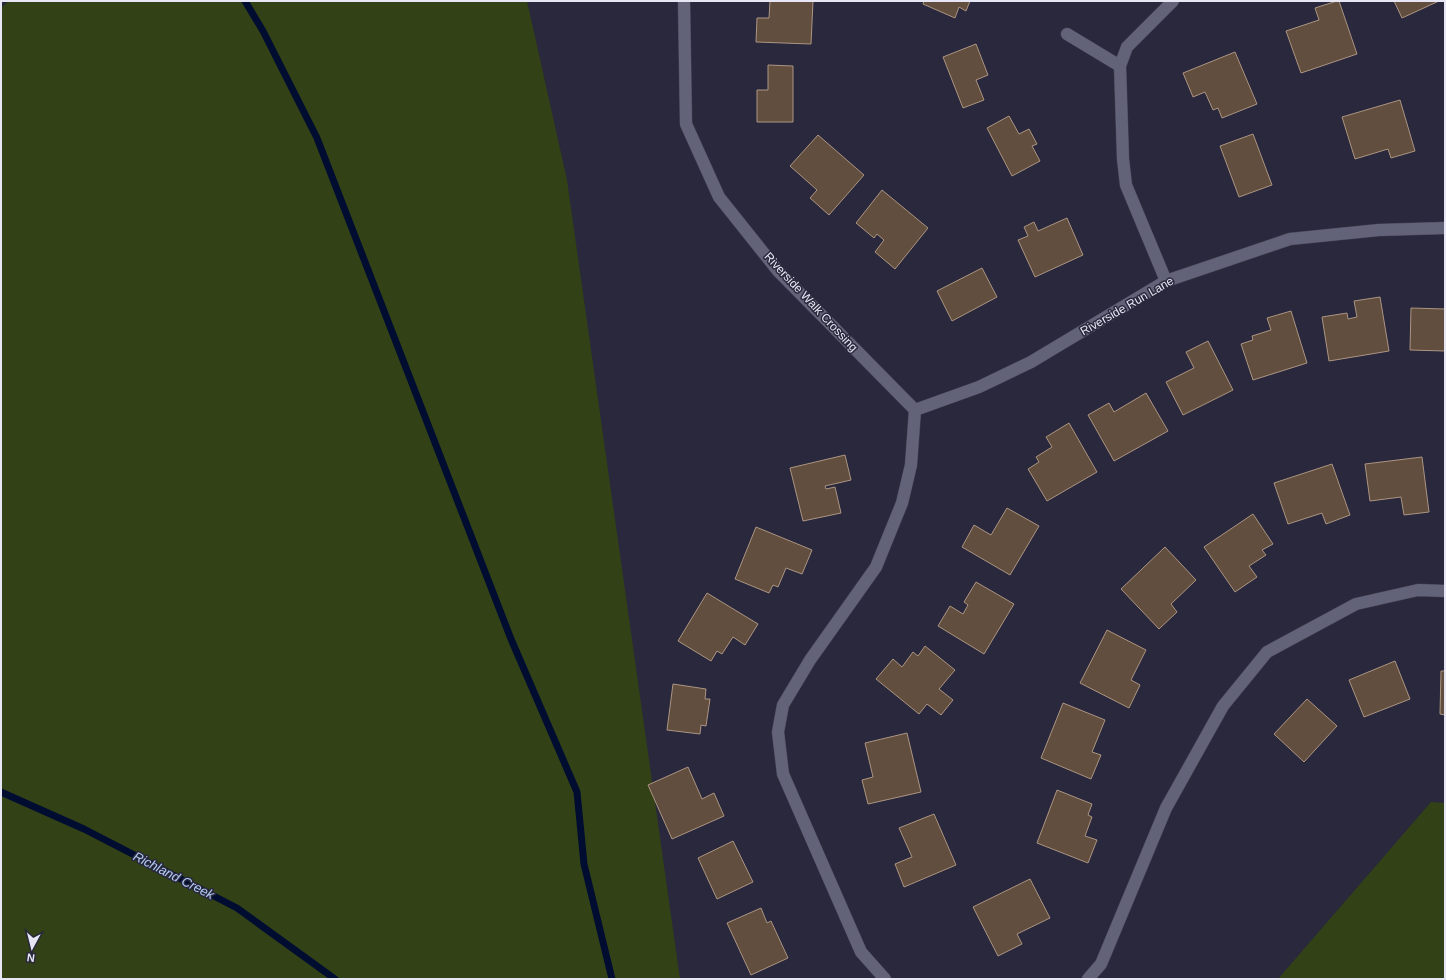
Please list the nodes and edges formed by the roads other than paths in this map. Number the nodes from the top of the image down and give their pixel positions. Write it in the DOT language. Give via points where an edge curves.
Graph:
graph roads {
  1 [pos="684,1"];
  2 [pos="1173,1"];
  3 [pos="1067,34"];
  4 [pos="1120,66"];
  5 [pos="1445,228"];
  6 [pos="1166,281"];
  7 [pos="915,410"];
  8 [pos="1445,591"];
  9 [pos="885,979"];
  10 [pos="1088,979"];
  1 -- 7 [label="street, Riverside Walk Crossing" via="686,124 719,197 778,271"];
  2 -- 4 [label="street" via="1127,47"];
  3 -- 4 [label="street"];
  4 -- 6 [label="street" via="1126,185"];
  5 -- 6 [label="street, Riverside Run Lane" via="1379,230 1290,239"];
  6 -- 7 [label="street, Riverside Run Lane" via="1031,362 979,387"];
  7 -- 9 [label="street" via="911,465 904,496 876,567 810,660 783,705 778,732 783,774 861,952"];
  8 -- 10 [label="street" via="1418,590 1356,604 1267,652 1223,706 1166,808 1101,964"];
}
